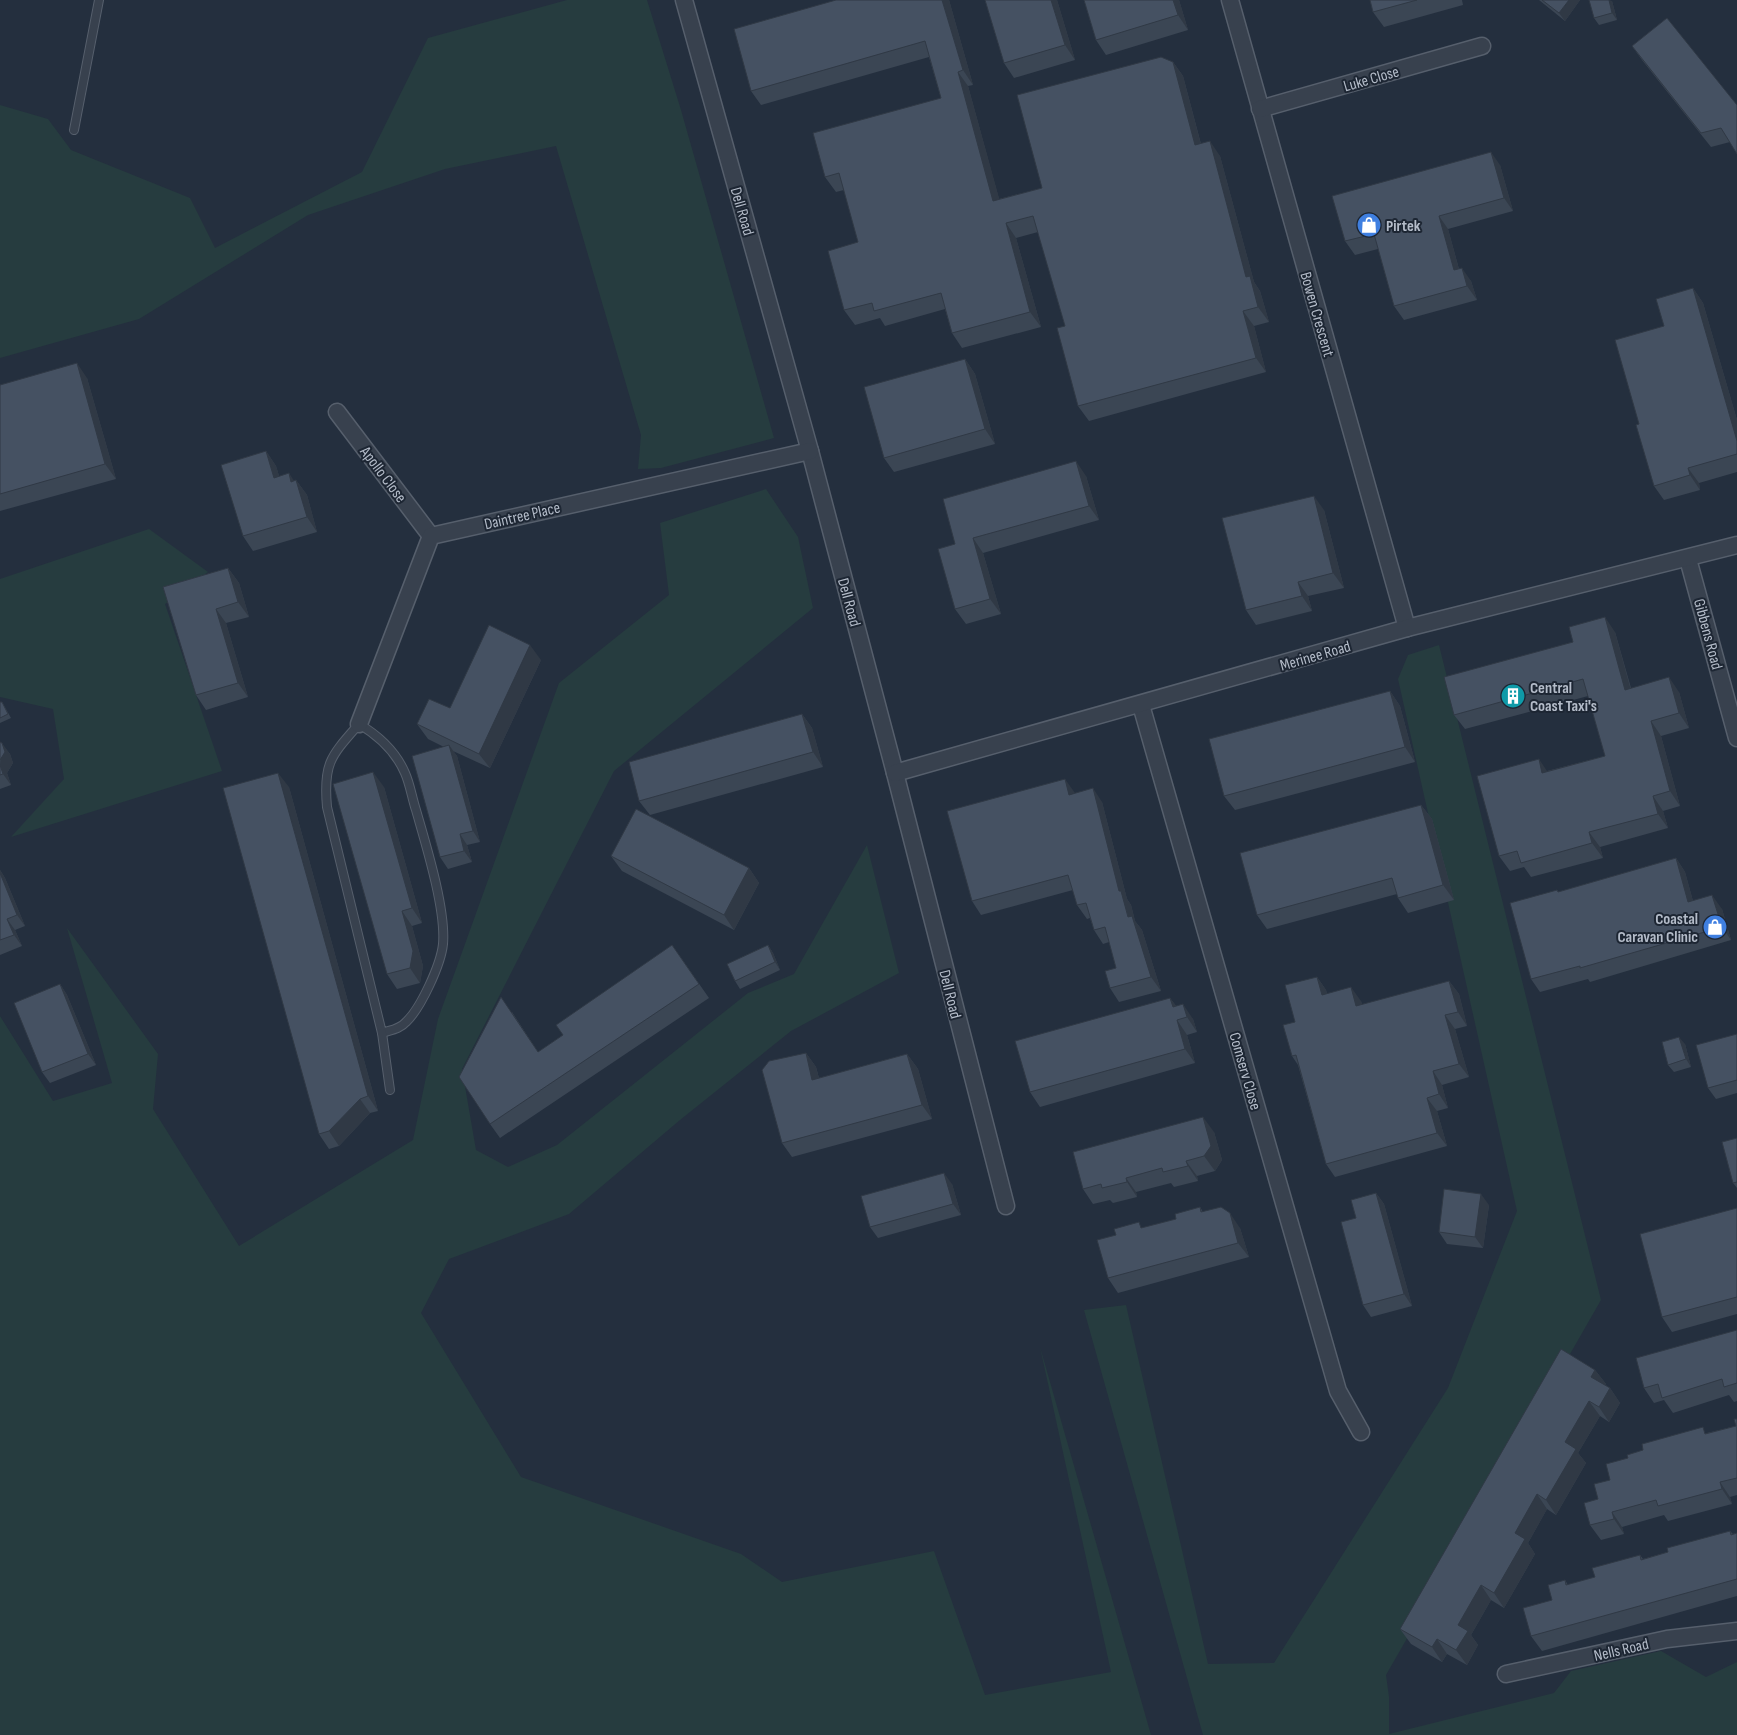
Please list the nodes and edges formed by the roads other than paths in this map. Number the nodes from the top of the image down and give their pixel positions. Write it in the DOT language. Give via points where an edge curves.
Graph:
graph roads {
  1 [pos="99,0"];
  2 [pos="684,0"];
  3 [pos="1230,0"];
  4 [pos="1482,46"];
  5 [pos="1260,109"];
  6 [pos="74,130"];
  7 [pos="337,412"];
  8 [pos="810,451"];
  9 [pos="431,536"];
  10 [pos="1737,545"];
  11 [pos="1688,559"];
  12 [pos="1407,628"];
  13 [pos="1141,705"];
  14 [pos="359,724"];
  15 [pos="1737,738"];
  16 [pos="895,773"];
  17 [pos="382,1033"];
  18 [pos="390,1090"];
  19 [pos="1006,1206"];
  20 [pos="1361,1432"];
  21 [pos="1737,1631"];
  22 [pos="1506,1674"];
  1 -- 6 [label="lane"];
  2 -- 8 [label="street, Dell Road"];
  3 -- 5 [label="street, Bowen Crescent"];
  4 -- 5 [label="street, Luke Close"];
  5 -- 12 [label="street, Bowen Crescent"];
  7 -- 9 [label="street, Apollo Close"];
  8 -- 9 [label="street, Daintree Place"];
  8 -- 16 [label="street, Dell Road"];
  9 -- 14 [label="street"];
  10 -- 11 [label="street, Merinee Road"];
  11 -- 12 [label="street, Merinee Road"];
  11 -- 15 [label="street, Gibbens Road"];
  12 -- 13 [label="street, Merinee Road"];
  13 -- 16 [label="street, Merinee Road"];
  13 -- 20 [label="street, Comserv Close" via="1338,1391"];
  14 -- 17 [label="lane" via="328,766 324,781 327,807"];
  14 -- 17 [label="lane" via="384,742 406,773 443,926 443,946 436,968 411,1017 398,1028"];
  16 -- 19 [label="street, Dell Road"];
  17 -- 18 [label="lane"];
  21 -- 22 [label="street, Nells Road" via="1667,1639"];
}
